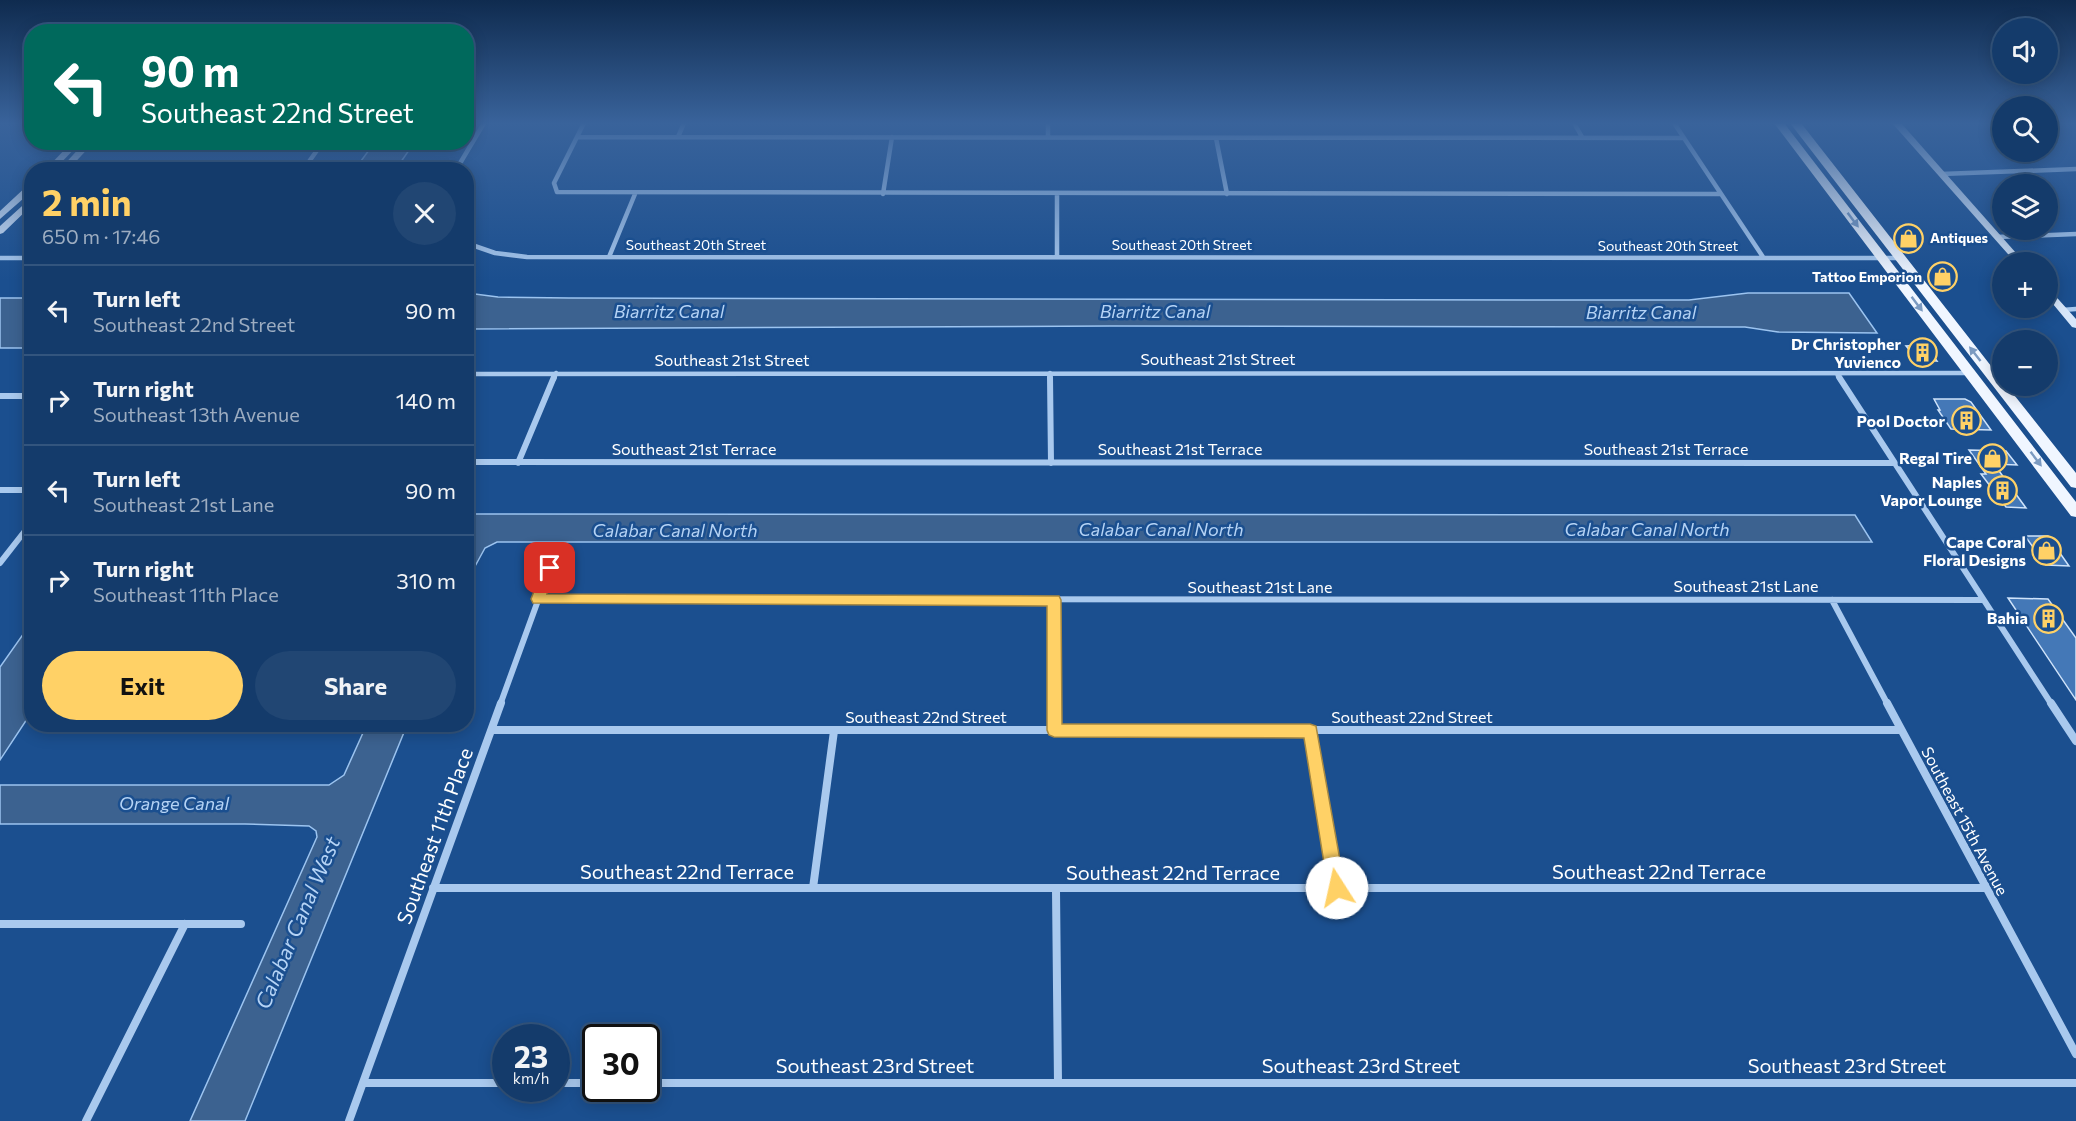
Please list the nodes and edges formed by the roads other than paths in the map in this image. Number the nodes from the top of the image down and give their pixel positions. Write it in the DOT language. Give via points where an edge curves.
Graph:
graph roads {
  1 [pos="558,175"];
  2 [pos="887,175"];
  3 [pos="1223,175"];
  4 [pos="1708,175"];
  5 [pos="1819,175"];
  6 [pos="1836,175"];
  7 [pos="1942,175"];
  8 [pos="24,194"];
  9 [pos="635,194"];
  10 [pos="884,194"];
  11 [pos="1057,194"];
  12 [pos="1227,194"];
  13 [pos="1720,194"];
  14 [pos="24,208"];
  15 [pos="0,216"];
  16 [pos="0,231"];
  17 [pos="1992,231"];
  18 [pos="2076,234"];
  19 [pos="2058,235"];
  20 [pos="2000,240"];
  21 [pos="474,246"];
  22 [pos="2011,252"];
  23 [pos="609,257"];
  24 [pos="1057,257"];
  25 [pos="1763,257"];
  26 [pos="0,258"];
  27 [pos="24,258"];
  28 [pos="1882,258"];
  29 [pos="1900,258"];
  30 [pos="2058,305"];
  31 [pos="2076,309"];
  32 [pos="2062,310"];
  33 [pos="2076,326"];
  34 [pos="556,373"];
  35 [pos="1050,373"];
  36 [pos="1970,373"];
  37 [pos="474,374"];
  38 [pos="1837,374"];
  39 [pos="0,396"];
  40 [pos="24,396"];
  41 [pos="2047,445"];
  42 [pos="474,462"];
  43 [pos="518,463"];
  44 [pos="1051,463"];
  45 [pos="1893,463"];
  46 [pos="2076,483"];
  47 [pos="0,490"];
  48 [pos="24,490"];
  49 [pos="2076,512"];
  50 [pos="24,532"];
  51 [pos="552,562"];
  52 [pos="0,563"];
  53 [pos="538,599"];
  54 [pos="1054,600"];
  55 [pos="1832,600"];
  56 [pos="1983,600"];
  57 [pos="492,730"];
  58 [pos="1054,730"];
  59 [pos="1901,730"];
  60 [pos="834,731"];
  61 [pos="1310,731"];
  62 [pos="2076,741"];
  63 [pos="433,888"];
  64 [pos="813,888"];
  65 [pos="1337,888"];
  66 [pos="1986,888"];
  67 [pos="1056,890"];
  68 [pos="0,924"];
  69 [pos="184,924"];
  70 [pos="241,924"];
  71 [pos="2076,1054"];
  72 [pos="363,1083"];
  73 [pos="492,1083"];
  74 [pos="660,1083"];
  75 [pos="1058,1083"];
  76 [pos="2076,1083"];
  77 [pos="86,1121"];
  78 [pos="349,1121"];
  1 -- 9 [label="street" via="555,191"];
  2 -- 10 [label="street"];
  3 -- 12 [label="street"];
  4 -- 13 [label="street"];
  5 -- 28 [label="main road, one-way"];
  6 -- 29 [label="main road"];
  7 -- 17 [label="street"];
  8 -- 15 [label="street"];
  9 -- 10 [label="street"];
  9 -- 23 [label="street"];
  10 -- 11 [label="street"];
  11 -- 12 [label="street"];
  11 -- 24 [label="street"];
  12 -- 13 [label="street"];
  13 -- 25 [label="street"];
  14 -- 16 [label="street"];
  18 -- 19 [label="street"];
  20 -- 22 [label="street"];
  21 -- 23 [label="street, Southeast 20th Street" via="518,257"];
  23 -- 24 [label="street, Southeast 20th Street"];
  24 -- 25 [label="street, Southeast 20th Street"];
  25 -- 28 [label="street, Southeast 20th Street"];
  26 -- 27 [label="street"];
  28 -- 29 [label="street, Southeast 20th Street"];
  28 -- 36 [label="main road, one-way"];
  41 -- 29 [label="main road, one-way"];
  30 -- 32 [label="street"];
  31 -- 32 [label="street"];
  32 -- 33 [label="street"];
  34 -- 35 [label="street, Southeast 21st Street"];
  34 -- 37 [label="street, Southeast 21st Street"];
  34 -- 43 [label="street"];
  35 -- 38 [label="street, Southeast 21st Street"];
  35 -- 44 [label="street"];
  36 -- 38 [label="street, Southeast 21st Street"];
  36 -- 41 [label="main road" via="1990,385 2022,424"];
  36 -- 49 [label="main road, one-way"];
  38 -- 45 [label="street"];
  39 -- 40 [label="street"];
  41 -- 46 [label="main road"];
  42 -- 43 [label="street, Southeast 21st Terrace"];
  43 -- 44 [label="street, Southeast 21st Terrace"];
  44 -- 45 [label="street, Southeast 21st Terrace"];
  45 -- 56 [label="street"];
  47 -- 48 [label="street"];
  50 -- 52 [label="street"];
  51 -- 53 [label="street, Southeast 11th Place"];
  53 -- 54 [label="street, Southeast 21st Lane"];
  53 -- 57 [label="street, Southeast 11th Place"];
  54 -- 55 [label="street, Southeast 21st Lane"];
  54 -- 58 [label="street"];
  55 -- 56 [label="street, Southeast 21st Lane"];
  55 -- 59 [label="street, Southeast 15th Avenue"];
  56 -- 62 [label="street"];
  57 -- 60 [label="street, Southeast 22nd Street"];
  57 -- 63 [label="street, Southeast 11th Place"];
  58 -- 60 [label="street, Southeast 22nd Street"];
  58 -- 61 [label="street, Southeast 22nd Street"];
  59 -- 61 [label="street, Southeast 22nd Street"];
  59 -- 66 [label="street, Southeast 15th Avenue"];
  60 -- 64 [label="street"];
  61 -- 65 [label="street"];
  63 -- 64 [label="street, Southeast 22nd Terrace"];
  63 -- 72 [label="street, Southeast 11th Place"];
  64 -- 67 [label="street, Southeast 22nd Terrace"];
  65 -- 66 [label="street, Southeast 22nd Terrace"];
  65 -- 67 [label="street, Southeast 22nd Terrace"];
  66 -- 71 [label="street, Southeast 15th Avenue"];
  67 -- 75 [label="street"];
  68 -- 69 [label="street"];
  69 -- 70 [label="street"];
  69 -- 77 [label="street"];
  72 -- 73 [label="street"];
  72 -- 78 [label="street, Southeast 11th Place"];
  74 -- 75 [label="street, Southeast 23rd Street"];
  75 -- 76 [label="street, Southeast 23rd Street"];
}
